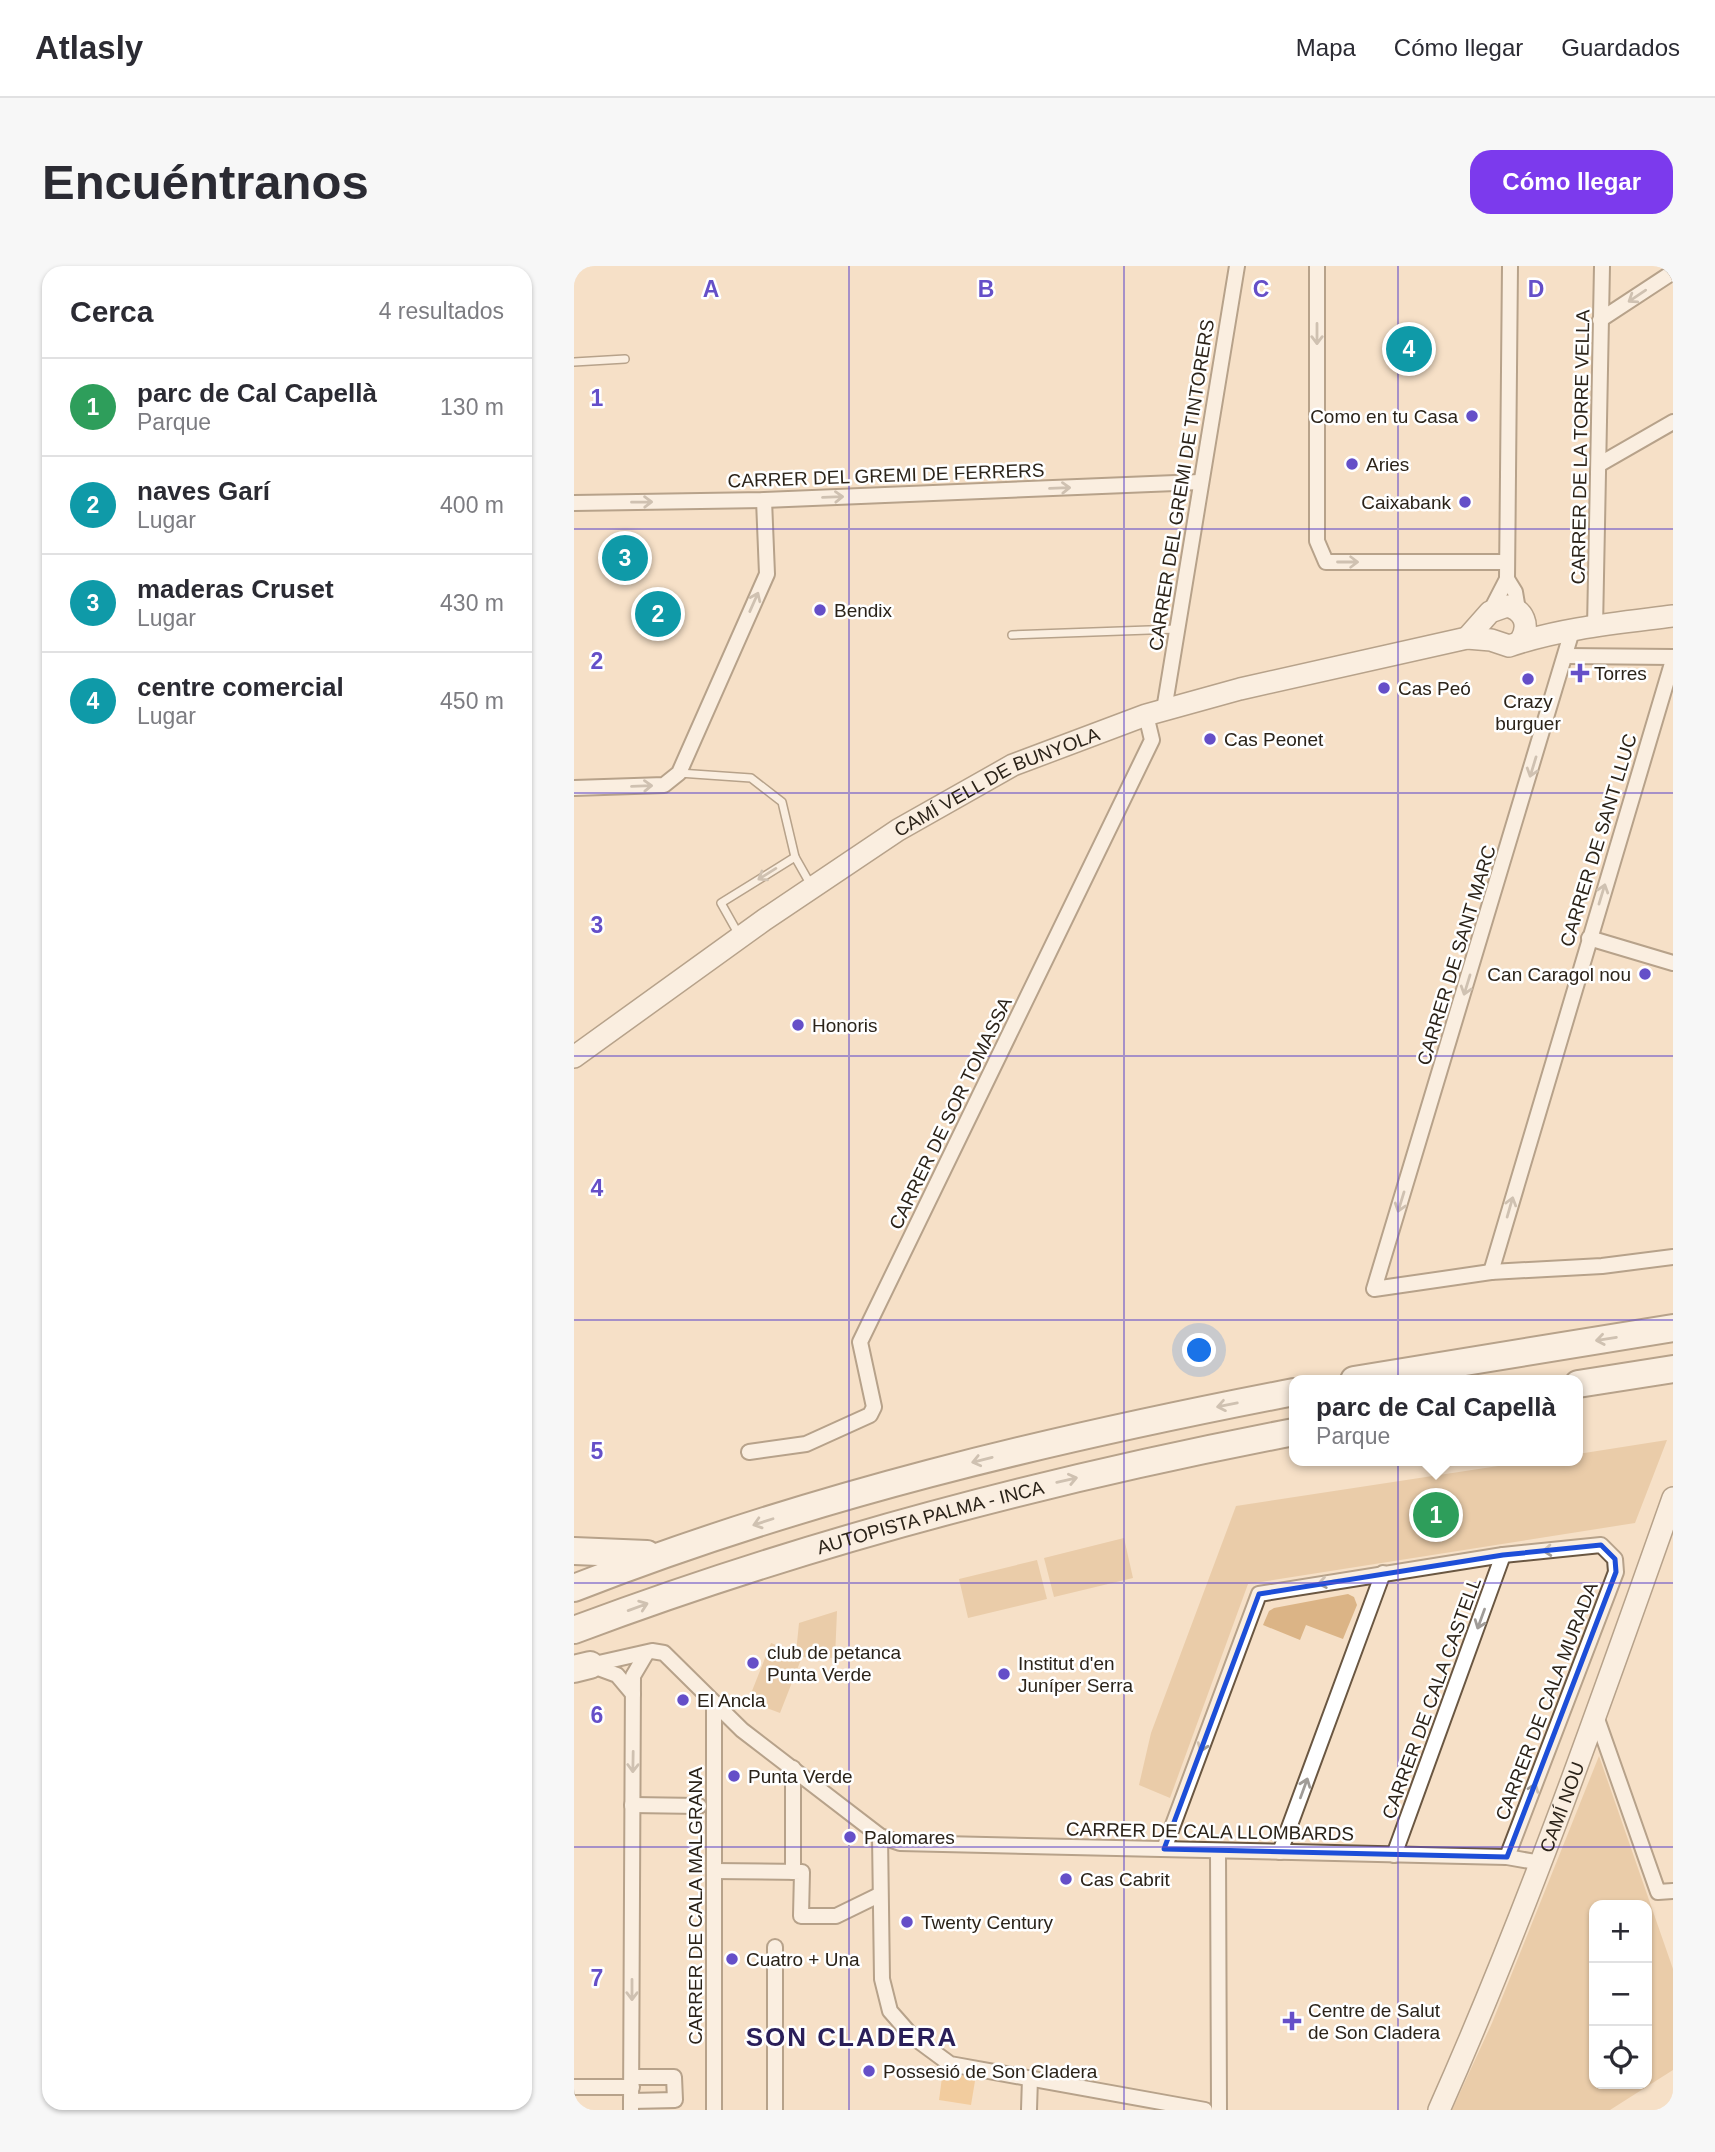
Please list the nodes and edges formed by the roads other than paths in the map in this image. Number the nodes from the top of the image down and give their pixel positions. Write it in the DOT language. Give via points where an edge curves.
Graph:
graph roads {
  1 [pos="1237,266"];
  2 [pos="1317,266"];
  3 [pos="1510,266"];
  4 [pos="1602,266"];
  5 [pos="1673,272"];
  6 [pos="1600,320"];
  7 [pos="625,359"];
  8 [pos="574,362"];
  9 [pos="1673,422"];
  10 [pos="1600,464"];
  11 [pos="1200,482"];
  12 [pos="764,500"];
  13 [pos="574,503"];
  14 [pos="1507,562"];
  15 [pos="1507,579"];
  16 [pos="1673,616"];
  17 [pos="1521,623"];
  18 [pos="1489,624"];
  19 [pos="1595,628"];
  20 [pos="1177,629"];
  21 [pos="1564,631"];
  22 [pos="1012,635"];
  23 [pos="1566,656"];
  24 [pos="1673,659"];
  25 [pos="1155,713"];
  26 [pos="679,773"];
  27 [pos="574,788"];
  28 [pos="794,857"];
  29 [pos="813,887"];
  30 [pos="740,937"];
  31 [pos="1588,938"];
  32 [pos="1673,964"];
  33 [pos="577,1054"];
  34 [pos="1673,1258"];
  35 [pos="1491,1272"];
  36 [pos="1673,1328"];
  37 [pos="1673,1369"];
  38 [pos="1385,1375"];
  39 [pos="1583,1383"];
  40 [pos="1289,1393"];
  41 [pos="1289,1434"];
  42 [pos="750,1452"];
  43 [pos="1673,1498"];
  44 [pos="574,1551"];
  45 [pos="667,1554"];
  46 [pos="1503,1555"];
  47 [pos="1382,1573"];
  48 [pos="574,1588"];
  49 [pos="574,1630"];
  50 [pos="647,1653"];
  51 [pos="582,1667"];
  52 [pos="633,1694"];
  53 [pos="714,1703"];
  54 [pos="1596,1716"];
  55 [pos="793,1768"];
  56 [pos="632,1804"];
  57 [pos="699,1806"];
  58 [pos="880,1836"];
  59 [pos="1164,1849"];
  60 [pos="1218,1851"];
  61 [pos="1280,1852"];
  62 [pos="1394,1855"];
  63 [pos="1507,1857"];
  64 [pos="1541,1863"];
  65 [pos="714,1871"];
  66 [pos="793,1872"];
  67 [pos="1673,1891"];
  68 [pos="879,1895"];
  69 [pos="775,1947"];
  70 [pos="1030,2078"];
  71 [pos="574,2087"];
  72 [pos="631,2094"];
  73 [pos="714,2110"];
  74 [pos="775,2110"];
  75 [pos="1029,2110"];
  76 [pos="1205,2110"];
  77 [pos="1219,2110"];
  78 [pos="1439,2110"];
  1 -- 11 [label="street, CARRER DEL GREMI DE TINTORERS"];
  2 -- 14 [label="street, one-way" via="1317,541 1326,562"];
  3 -- 14 [label="street"];
  4 -- 6 [label="street, CARRER DE LA TORRE VELLA"];
  5 -- 6 [label="street, one-way"];
  6 -- 10 [label="street, CARRER DE LA TORRE VELLA"];
  7 -- 8 [label="lane"];
  9 -- 10 [label="street"];
  10 -- 19 [label="street, CARRER DE LA TORRE VELLA"];
  12 -- 11 [label="street, CARRER DEL GREMI DE FERRERS, one-way"];
  11 -- 20 [label="street, CARRER DEL GREMI DE TINTORERS"];
  13 -- 12 [label="street, CARRER DEL GREMI DE FERRERS, one-way"];
  26 -- 12 [label="street, one-way" via="767,574"];
  14 -- 15 [label="street"];
  15 -- 17 [label="street" via="1516,592"];
  15 -- 18 [label="street"];
  16 -- 19 [label="main road"];
  17 -- 18 [label="main road" via="1501,606"];
  17 -- 18 [label="main road" via="1502,646"];
  17 -- 21 [label="main road"];
  18 -- 25 [label="main road, CAMÍ VELL DE BUNYOLA" via="1467,638"];
  19 -- 21 [label="main road"];
  20 -- 22 [label="lane"];
  20 -- 25 [label="street, CARRER DEL GREMI DE TINTORERS"];
  21 -- 23 [label="street, CARRER DE SANT MARC"];
  23 -- 24 [label="street"];
  23 -- 35 [label="street, CARRER DE SANT MARC, one-way" via="1374,1289"];
  31 -- 24 [label="street, CARRER DE SANT LLUC, one-way"];
  25 -- 29 [label="main road, CAMÍ VELL DE BUNYOLA" via="1013,765 898,830"];
  25 -- 42 [label="street, CARRER DE SOR TOMASSA" via="1152,740 860,1342 874,1407 870,1415 806,1444"];
  27 -- 26 [label="street, one-way" via="664,785"];
  26 -- 28 [label="lane" via="751,778 782,802"];
  28 -- 29 [label="lane"];
  28 -- 30 [label="lane, one-way" via="721,903"];
  29 -- 30 [label="main road, CAMÍ VELL DE BUNYOLA"];
  30 -- 33 [label="main road, CAMÍ VELL DE BUNYOLA"];
  31 -- 32 [label="street"];
  35 -- 31 [label="street, CARRER DE SANT LLUC, one-way"];
  34 -- 35 [label="street"];
  36 -- 38 [label="highway, one-way"];
  37 -- 39 [label="highway"];
  40 -- 45 [label="highway, AUTOPISTA PALMA - INCA, one-way" via="976,1462"];
  49 -- 41 [label="highway, AUTOPISTA PALMA - INCA, one-way" via="833,1542 1048,1485"];
  43 -- 54 [label="main road, CAMÍ NOU"];
  44 -- 45 [label="highway"];
  45 -- 48 [label="highway, AUTOPISTA PALMA - INCA"];
  46 -- 47 [label="street"];
  46 -- 62 [label="street, CARRER DE CALA CASTELL, one-way"];
  63 -- 46 [label="street, CARRER DE CALA MURADA, one-way" via="1616,1572 1615,1559 1601,1545"];
  47 -- 59 [label="street, one-way" via="1259,1594"];
  61 -- 47 [label="street, one-way"];
  50 -- 51 [label="street"];
  50 -- 52 [label="street" via="635,1668"];
  50 -- 53 [label="street" via="666,1655"];
  51 -- 52 [label="street" via="617,1675"];
  52 -- 56 [label="street, one-way"];
  53 -- 55 [label="street"];
  53 -- 65 [label="street, CARRER DE CALA MALGRANA"];
  54 -- 64 [label="main road, CAMÍ NOU"];
  54 -- 67 [label="street" via="1658,1892"];
  55 -- 58 [label="street"];
  55 -- 66 [label="street"];
  56 -- 57 [label="street"];
  56 -- 72 [label="street, one-way"];
  58 -- 59 [label="street, CARRER DE CALA LLOMBARDS" via="916,1845"];
  58 -- 68 [label="street"];
  59 -- 60 [label="street, CARRER DE CALA LLOMBARDS"];
  60 -- 61 [label="street, CARRER DE CALA LLOMBARDS"];
  60 -- 77 [label="street"];
  61 -- 62 [label="street, CARRER DE CALA LLOMBARDS"];
  62 -- 63 [label="street, CARRER DE CALA LLOMBARDS"];
  63 -- 64 [label="street, CARRER DE CALA LLOMBARDS"];
  64 -- 78 [label="main road, CAMÍ NOU"];
  65 -- 66 [label="street"];
  65 -- 73 [label="street, CARRER DE CALA MALGRANA"];
  66 -- 68 [label="street" via="802,1872 801,1916 835,1916"];
  68 -- 70 [label="street" via="882,1979 895,2016 912,2036 950,2064"];
  69 -- 74 [label="street"];
  70 -- 75 [label="street"];
  70 -- 76 [label="street"];
  71 -- 72 [label="street"];
}
